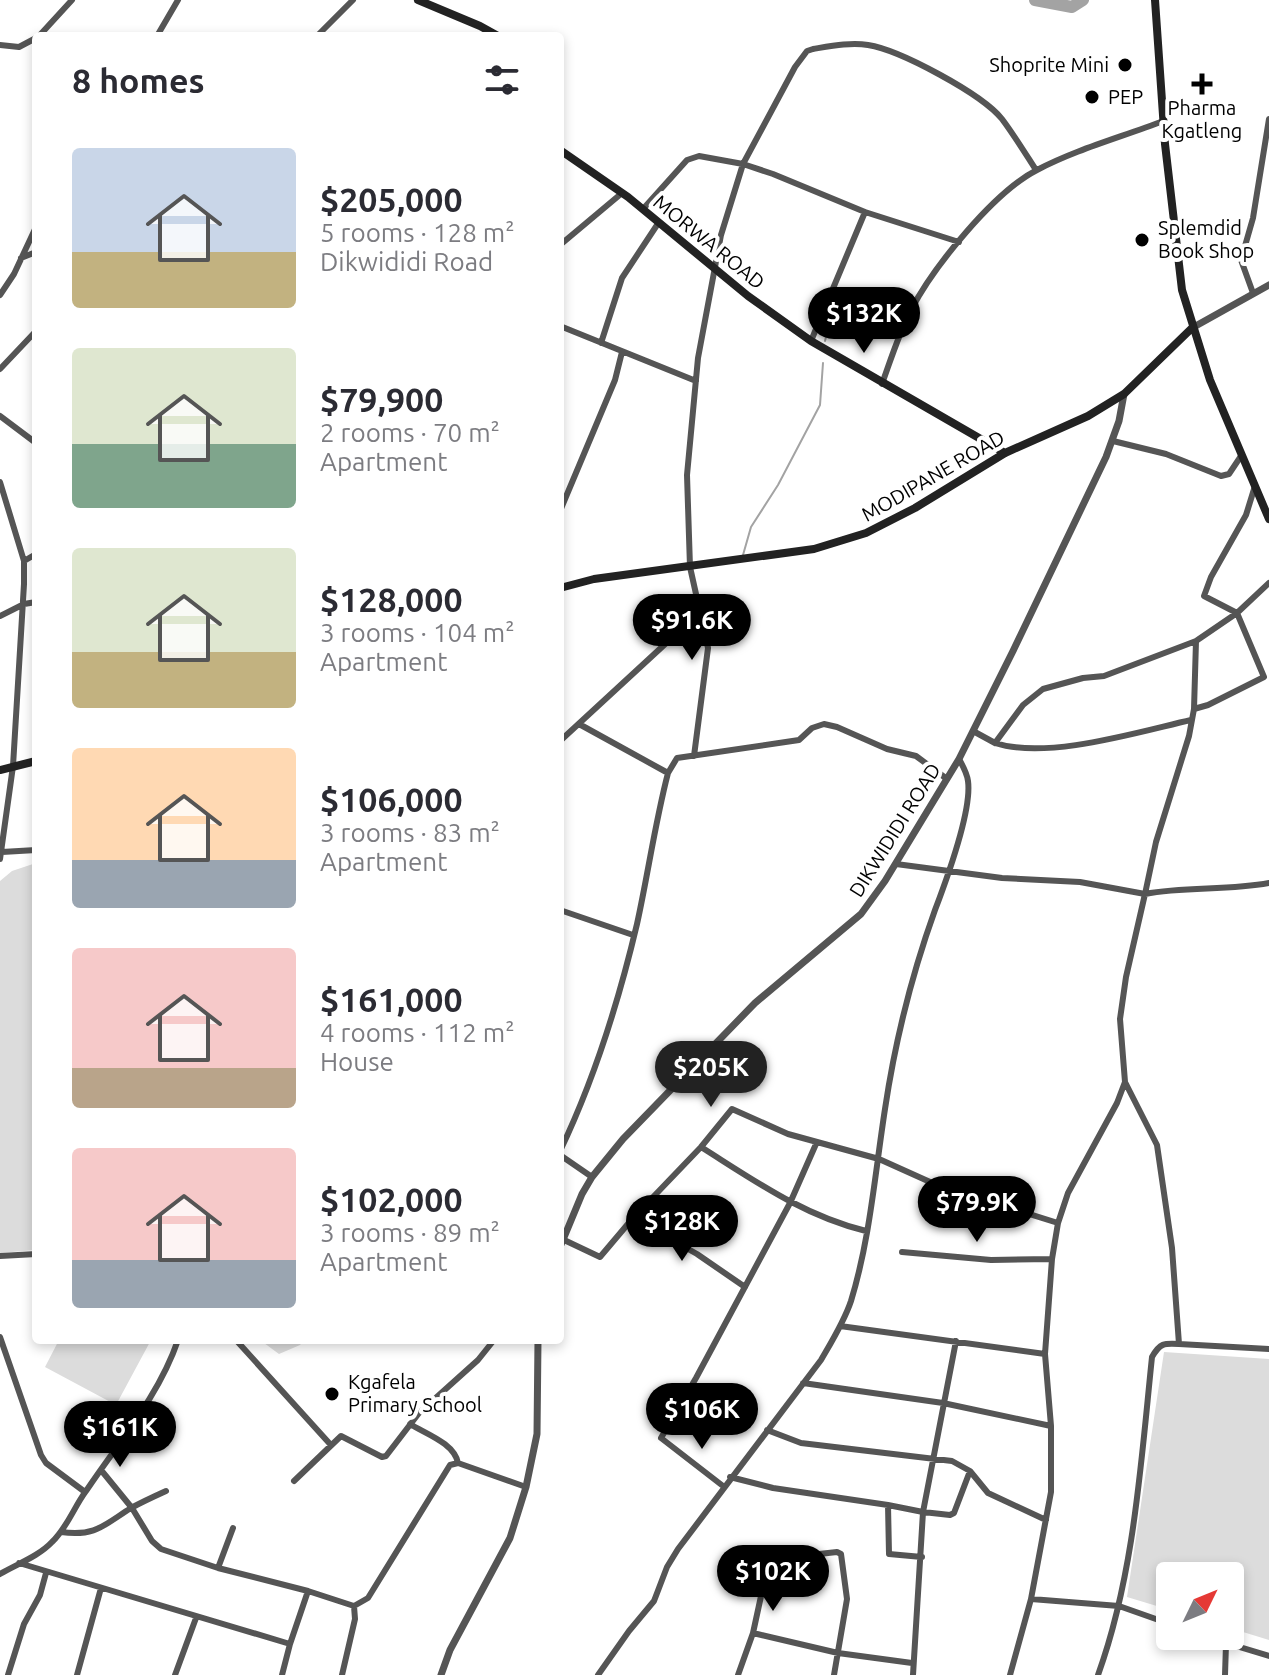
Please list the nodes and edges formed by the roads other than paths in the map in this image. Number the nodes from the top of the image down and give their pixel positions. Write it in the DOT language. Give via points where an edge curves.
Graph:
graph roads {
  1 [pos="72,0"];
  2 [pos="178,0"];
  3 [pos="353,0"];
  4 [pos="418,0"];
  5 [pos="1155,0"];
  6 [pos="42,32"];
  7 [pos="159,32"];
  8 [pos="321,32"];
  9 [pos="491,32"];
  10 [pos="32,41"];
  11 [pos="0,45"];
  12 [pos="1269,119"];
  13 [pos="1163,121"];
  14 [pos="564,153"];
  15 [pos="743,164"];
  16 [pos="1036,170"];
  17 [pos="622,193"];
  18 [pos="643,209"];
  19 [pos="865,212"];
  20 [pos="659,222"];
  21 [pos="32,235"];
  22 [pos="564,242"];
  23 [pos="959,242"];
  24 [pos="32,254"];
  25 [pos="21,258"];
  26 [pos="715,268"];
  27 [pos="1269,285"];
  28 [pos="1253,293"];
  29 [pos="0,295"];
  30 [pos="564,328"];
  31 [pos="1192,328"];
  32 [pos="32,335"];
  33 [pos="27,339"];
  34 [pos="811,341"];
  35 [pos="32,343"];
  36 [pos="601,343"];
  37 [pos="622,352"];
  38 [pos="0,369"];
  39 [pos="696,381"];
  40 [pos="882,384"];
  41 [pos="1124,394"];
  42 [pos="0,416"];
  43 [pos="32,440"];
  44 [pos="1113,441"];
  45 [pos="1005,453"];
  46 [pos="1241,456"];
  47 [pos="0,482"];
  48 [pos="564,485"];
  49 [pos="1255,486"];
  50 [pos="570,488"];
  51 [pos="564,502"];
  52 [pos="1269,519"];
  53 [pos="32,556"];
  54 [pos="24,561"];
  55 [pos="690,567"];
  56 [pos="1269,583"];
  57 [pos="564,587"];
  58 [pos="32,603"];
  59 [pos="24,604"];
  60 [pos="701,611"];
  61 [pos="1237,613"];
  62 [pos="0,616"];
  63 [pos="1196,641"];
  64 [pos="1194,709"];
  65 [pos="1191,720"];
  66 [pos="579,724"];
  67 [pos="973,731"];
  68 [pos="564,737"];
  69 [pos="995,743"];
  70 [pos="694,756"];
  71 [pos="959,759"];
  72 [pos="32,762"];
  73 [pos="13,766"];
  74 [pos="0,770"];
  75 [pos="668,773"];
  76 [pos="947,779"];
  77 [pos="32,851"];
  78 [pos="1,856"];
  79 [pos="896,864"];
  80 [pos="949,872"];
  81 [pos="1269,883"];
  82 [pos="1145,894"];
  83 [pos="564,911"];
  84 [pos="633,935"];
  85 [pos="1125,1082"];
  86 [pos="564,1143"];
  87 [pos="816,1144"];
  88 [pos="701,1147"];
  89 [pos="564,1156"];
  90 [pos="879,1159"];
  91 [pos="592,1177"];
  92 [pos="790,1203"];
  93 [pos="633,1218"];
  94 [pos="1058,1223"];
  95 [pos="866,1231"];
  96 [pos="564,1235"];
  97 [pos="564,1244"];
  98 [pos="902,1252"];
  99 [pos="32,1254"];
  100 [pos="0,1256"];
  101 [pos="1052,1259"];
  102 [pos="745,1287"];
  103 [pos="840,1326"];
  104 [pos="0,1337"];
  105 [pos="956,1341"];
  106 [pos="177,1344"];
  107 [pos="240,1344"];
  108 [pos="491,1344"];
  109 [pos="538,1344"];
  110 [pos="1179,1344"];
  111 [pos="1269,1349"];
  112 [pos="1045,1354"];
  113 [pos="803,1383"];
  114 [pos="943,1403"];
  115 [pos="410,1424"];
  116 [pos="1051,1426"];
  117 [pos="767,1430"];
  118 [pos="330,1444"];
  119 [pos="935,1459"];
  120 [pos="458,1463"];
  121 [pos="101,1470"];
  122 [pos="970,1471"];
  123 [pos="730,1477"];
  124 [pos="294,1481"];
  125 [pos="723,1486"];
  126 [pos="526,1487"];
  127 [pos="166,1491"];
  128 [pos="85,1492"];
  129 [pos="888,1505"];
  130 [pos="132,1508"];
  131 [pos="923,1512"];
  132 [pos="1046,1520"];
  133 [pos="233,1528"];
  134 [pos="61,1532"];
  135 [pos="810,1555"];
  136 [pos="922,1557"];
  137 [pos="19,1563"];
  138 [pos="218,1568"];
  139 [pos="46,1573"];
  140 [pos="0,1574"];
  141 [pos="763,1587"];
  142 [pos="101,1588"];
  143 [pos="308,1591"];
  144 [pos="1031,1599"];
  145 [pos="354,1606"];
  146 [pos="1119,1606"];
  147 [pos="196,1618"];
  148 [pos="1156,1619"];
  149 [pos="753,1633"];
  150 [pos="290,1644"];
  151 [pos="1244,1649"];
  152 [pos="1226,1650"];
  153 [pos="838,1653"];
  154 [pos="1269,1656"];
  155 [pos="912,1663"];
  156 [pos="8,1675"];
  157 [pos="77,1675"];
  158 [pos="175,1675"];
  159 [pos="282,1675"];
  160 [pos="342,1675"];
  161 [pos="441,1675"];
  162 [pos="598,1675"];
  163 [pos="738,1675"];
  164 [pos="834,1675"];
  165 [pos="913,1675"];
  166 [pos="1010,1675"];
  167 [pos="1098,1675"];
  168 [pos="1225,1675"];
  1 -- 6 [label="street"];
  2 -- 7 [label="street"];
  3 -- 8 [label="street"];
  4 -- 9 [label="main road"];
  5 -- 13 [label="main road"];
  10 -- 11 [label="street" via="19,47"];
  12 -- 28 [label="street" via="1241,260"];
  13 -- 16 [label="street"];
  13 -- 31 [label="main road" via="1177,261"];
  14 -- 17 [label="main road, MORWA ROAD"];
  15 -- 16 [label="street" via="807,51 866,44 905,58 987,105"];
  15 -- 18 [label="street" via="692,157"];
  15 -- 19 [label="street"];
  15 -- 26 [label="street"];
  16 -- 23 [label="street"];
  17 -- 18 [label="main road, MORWA ROAD"];
  17 -- 22 [label="street"];
  18 -- 20 [label="main road, MORWA ROAD"];
  19 -- 23 [label="street"];
  19 -- 34 [label="street"];
  20 -- 26 [label="main road, MORWA ROAD"];
  20 -- 36 [label="street" via="622,278"];
  21 -- 25 [label="street"];
  23 -- 40 [label="street" via="922,290"];
  24 -- 25 [label="street"];
  25 -- 29 [label="street"];
  26 -- 34 [label="main road, MORWA ROAD"];
  26 -- 39 [label="street"];
  27 -- 28 [label="street"];
  28 -- 31 [label="street"];
  30 -- 36 [label="street"];
  31 -- 41 [label="main road, MODIPANE ROAD"];
  31 -- 46 [label="main road"];
  32 -- 33 [label="street"];
  33 -- 35 [label="street"];
  33 -- 38 [label="street"];
  34 -- 40 [label="main road, MORWA ROAD"];
  36 -- 37 [label="street"];
  37 -- 39 [label="street"];
  37 -- 50 [label="street"];
  39 -- 55 [label="street" via="687,475"];
  40 -- 45 [label="main road, MORWA ROAD"];
  41 -- 44 [label="street, DIKWIDIDI ROAD"];
  41 -- 45 [label="main road, MODIPANE ROAD"];
  42 -- 43 [label="street"];
  44 -- 46 [label="street" via="1221,476 1229,474"];
  44 -- 67 [label="street, DIKWIDIDI ROAD"];
  45 -- 55 [label="main road, MODIPANE ROAD" via="866,533 814,549"];
  46 -- 49 [label="main road"];
  47 -- 54 [label="street"];
  48 -- 50 [label="street"];
  49 -- 52 [label="main road"];
  49 -- 61 [label="street" via="1246,515 1204,592 1208,600"];
  50 -- 51 [label="street"];
  53 -- 54 [label="street"];
  54 -- 59 [label="street"];
  55 -- 57 [label="main road, MODIPANE ROAD"];
  55 -- 60 [label="street"];
  56 -- 61 [label="street"];
  58 -- 59 [label="street"];
  59 -- 62 [label="street"];
  59 -- 73 [label="street"];
  60 -- 66 [label="street"];
  60 -- 70 [label="street" via="708,659"];
  61 -- 63 [label="street"];
  61 -- 64 [label="street" via="1264,677"];
  63 -- 64 [label="street"];
  63 -- 69 [label="street" via="1104,676 1043,689 1023,705"];
  64 -- 65 [label="street"];
  65 -- 69 [label="street" via="1079,744 1023,748"];
  65 -- 82 [label="street"];
  66 -- 68 [label="street"];
  66 -- 75 [label="street"];
  67 -- 69 [label="street"];
  67 -- 71 [label="street, DIKWIDIDI ROAD"];
  70 -- 75 [label="street" via="677,758"];
  70 -- 76 [label="street" via="799,740 824,724 916,756"];
  71 -- 76 [label="street, DIKWIDIDI ROAD"];
  71 -- 80 [label="street" via="969,785"];
  72 -- 73 [label="main road"];
  73 -- 74 [label="main road"];
  73 -- 78 [label="street"];
  75 -- 84 [label="street"];
  76 -- 79 [label="street, DIKWIDIDI ROAD"];
  77 -- 78 [label="street"];
  79 -- 80 [label="street"];
  79 -- 91 [label="street, DIKWIDIDI ROAD" via="861,914 755,1003"];
  80 -- 82 [label="street" via="1080,882"];
  80 -- 90 [label="street" via="910,991"];
  81 -- 82 [label="street"];
  82 -- 85 [label="street" via="1120,1019"];
  83 -- 84 [label="street"];
  84 -- 86 [label="street" via="610,1019"];
  85 -- 94 [label="street" via="1076,1174"];
  85 -- 110 [label="street" via="1157,1145"];
  87 -- 88 [label="street" via="732,1109"];
  87 -- 90 [label="street"];
  87 -- 92 [label="street"];
  88 -- 92 [label="street"];
  88 -- 93 [label="street"];
  89 -- 91 [label="street"];
  90 -- 94 [label="street" via="939,1186"];
  90 -- 95 [label="street"];
  91 -- 96 [label="street, DIKWIDIDI ROAD"];
  92 -- 95 [label="street"];
  92 -- 102 [label="street"];
  93 -- 97 [label="street" via="600,1257"];
  93 -- 102 [label="street"];
  94 -- 101 [label="street"];
  95 -- 103 [label="street"];
  98 -- 101 [label="street"];
  99 -- 100 [label="street"];
  101 -- 112 [label="street"];
  102 -- 125 [label="street" via="661,1438"];
  103 -- 105 [label="street"];
  103 -- 113 [label="street"];
  104 -- 128 [label="street" via="41,1455"];
  105 -- 112 [label="street"];
  105 -- 114 [label="street"];
  106 -- 121 [label="street"];
  107 -- 118 [label="street"];
  108 -- 115 [label="street"];
  109 -- 126 [label="street" via="537,1434"];
  110 -- 111 [label="street"];
  110 -- 146 [label="street" via="1164,1343 1152,1357"];
  112 -- 116 [label="street"];
  113 -- 114 [label="street"];
  113 -- 117 [label="street"];
  114 -- 116 [label="street"];
  114 -- 119 [label="street"];
  115 -- 118 [label="street" via="384,1457 341,1436"];
  115 -- 120 [label="street" via="447,1446"];
  116 -- 132 [label="street"];
  117 -- 119 [label="street" via="801,1443"];
  117 -- 123 [label="street"];
  118 -- 124 [label="street"];
  119 -- 122 [label="street"];
  119 -- 131 [label="street"];
  120 -- 126 [label="street"];
  120 -- 145 [label="street" via="447,1468 368,1598"];
  121 -- 128 [label="street"];
  121 -- 130 [label="street"];
  122 -- 131 [label="street" via="954,1513"];
  122 -- 132 [label="street" via="988,1493"];
  123 -- 125 [label="street"];
  123 -- 129 [label="street"];
  125 -- 162 [label="street" via="673,1558 654,1601"];
  126 -- 161 [label="street" via="510,1538"];
  127 -- 130 [label="street"];
  128 -- 134 [label="street"];
  129 -- 131 [label="street"];
  129 -- 136 [label="street" via="889,1554"];
  130 -- 134 [label="street" via="100,1530"];
  130 -- 138 [label="street" via="161,1549"];
  131 -- 136 [label="street"];
  132 -- 144 [label="street"];
  133 -- 138 [label="street"];
  134 -- 137 [label="street"];
  135 -- 153 [label="street" via="841,1554 847,1599"];
  136 -- 155 [label="street"];
  137 -- 139 [label="street"];
  137 -- 140 [label="street"];
  138 -- 143 [label="street"];
  139 -- 142 [label="street"];
  139 -- 156 [label="street"];
  141 -- 149 [label="street"];
  142 -- 147 [label="street"];
  142 -- 157 [label="street"];
  143 -- 145 [label="street"];
  143 -- 150 [label="street"];
  144 -- 146 [label="street"];
  144 -- 166 [label="street"];
  145 -- 160 [label="street"];
  146 -- 148 [label="street"];
  146 -- 167 [label="street"];
  147 -- 150 [label="street"];
  147 -- 158 [label="street"];
  149 -- 153 [label="street"];
  149 -- 163 [label="street"];
  150 -- 159 [label="street"];
  151 -- 154 [label="street"];
  152 -- 168 [label="street"];
  153 -- 155 [label="street"];
  153 -- 164 [label="street"];
  155 -- 165 [label="street"];
}
